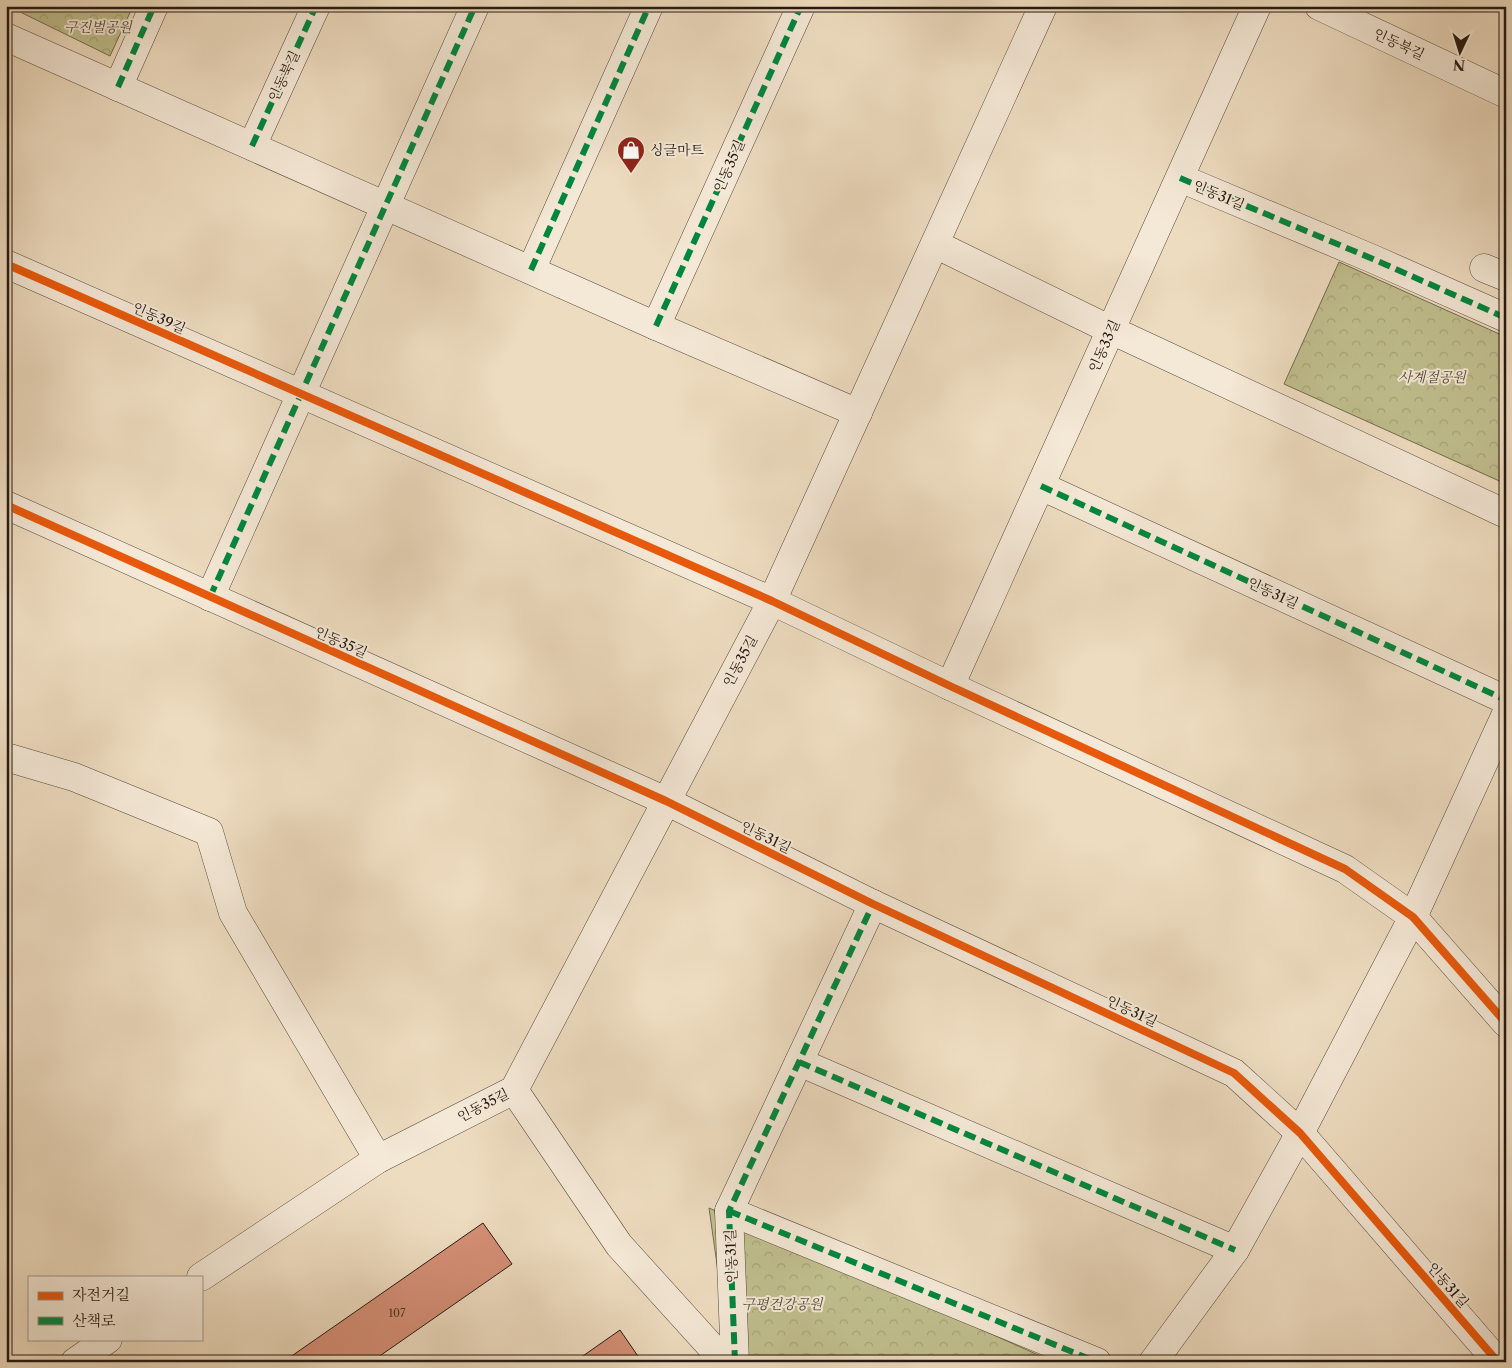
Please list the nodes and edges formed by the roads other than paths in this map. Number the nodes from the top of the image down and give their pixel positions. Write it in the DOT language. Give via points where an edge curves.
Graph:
graph roads {
  1 [pos="154,6"];
  2 [pos="316,6"];
  3 [pos="475,6"];
  4 [pos="649,6"];
  5 [pos="801,6"];
  6 [pos="1043,6"];
  7 [pos="1257,6"];
  8 [pos="1319,6"];
  9 [pos="6,37"];
  10 [pos="118,86"];
  11 [pos="1506,94"];
  12 [pos="252,146"];
  13 [pos="1180,178"];
  14 [pos="386,206"];
  15 [pos="935,244"];
  16 [pos="6,264"];
  17 [pos="531,270"];
  18 [pos="1506,318"];
  19 [pos="656,326"];
  20 [pos="1111,330"];
  21 [pos="301,395"];
  22 [pos="858,413"];
  23 [pos="1041,486"];
  24 [pos="6,505"];
  25 [pos="1506,514"];
  26 [pos="210,597"];
  27 [pos="772,601"];
  28 [pos="950,686"];
  29 [pos="1506,700"];
  30 [pos="1506,714"];
  31 [pos="6,757"];
  32 [pos="666,802"];
  33 [pos="873,904"];
  34 [pos="1413,917"];
  35 [pos="1506,1023"];
  36 [pos="799,1062"];
  37 [pos="514,1090"];
  38 [pos="1300,1133"];
  39 [pos="378,1159"];
  40 [pos="729,1211"];
  41 [pos="1235,1250"];
  42 [pos="202,1276"];
  43 [pos="107,1340"];
  44 [pos="75,1362"];
  45 [pos="725,1362"];
  46 [pos="735,1362"];
  47 [pos="1096,1362"];
  48 [pos="1152,1362"];
  49 [pos="1498,1362"];
  1 -- 10 [label="street"];
  2 -- 12 [label="street, 인동북길"];
  3 -- 14 [label="street"];
  4 -- 17 [label="street"];
  5 -- 19 [label="street, 인동35길"];
  6 -- 15 [label="street, 인동35길"];
  7 -- 13 [label="street, 인동33길"];
  8 -- 11 [label="street, 인동북길"];
  9 -- 10 [label="street"];
  10 -- 12 [label="street"];
  12 -- 14 [label="street"];
  13 -- 18 [label="street, 인동31길"];
  13 -- 20 [label="street, 인동33길"];
  14 -- 17 [label="street"];
  14 -- 21 [label="street"];
  15 -- 20 [label="street"];
  15 -- 22 [label="street, 인동35길"];
  16 -- 21 [label="street, 인동39길"];
  17 -- 19 [label="street"];
  19 -- 22 [label="street"];
  20 -- 23 [label="street, 인동33길"];
  20 -- 25 [label="street"];
  21 -- 26 [label="street"];
  21 -- 27 [label="street"];
  22 -- 27 [label="street, 인동35길"];
  23 -- 28 [label="street, 인동33길"];
  23 -- 29 [label="street, 인동31길"];
  24 -- 26 [label="street, 인동35길"];
  26 -- 32 [label="street, 인동35길"];
  27 -- 28 [label="street"];
  27 -- 32 [label="street, 인동35길"];
  28 -- 34 [label="street" via="1345,868"];
  30 -- 34 [label="street"];
  31 -- 39 [label="street" via="74,777 209,832 233,913"];
  32 -- 33 [label="street, 인동31길"];
  32 -- 37 [label="street, 인동35길"];
  33 -- 36 [label="street, 인동31길"];
  33 -- 38 [label="street, 인동31길" via="1234,1073"];
  34 -- 35 [label="street"];
  34 -- 38 [label="street"];
  36 -- 40 [label="street, 인동31길"];
  36 -- 41 [label="street"];
  37 -- 39 [label="street, 인동35길"];
  37 -- 45 [label="street" via="619,1245"];
  38 -- 41 [label="street"];
  38 -- 49 [label="street, 인동31길"];
  39 -- 42 [label="street, 인동35길"];
  40 -- 46 [label="street, 인동31길"];
  40 -- 47 [label="street, 인동31길"];
  41 -- 48 [label="street"];
  43 -- 44 [label="street"];
}
